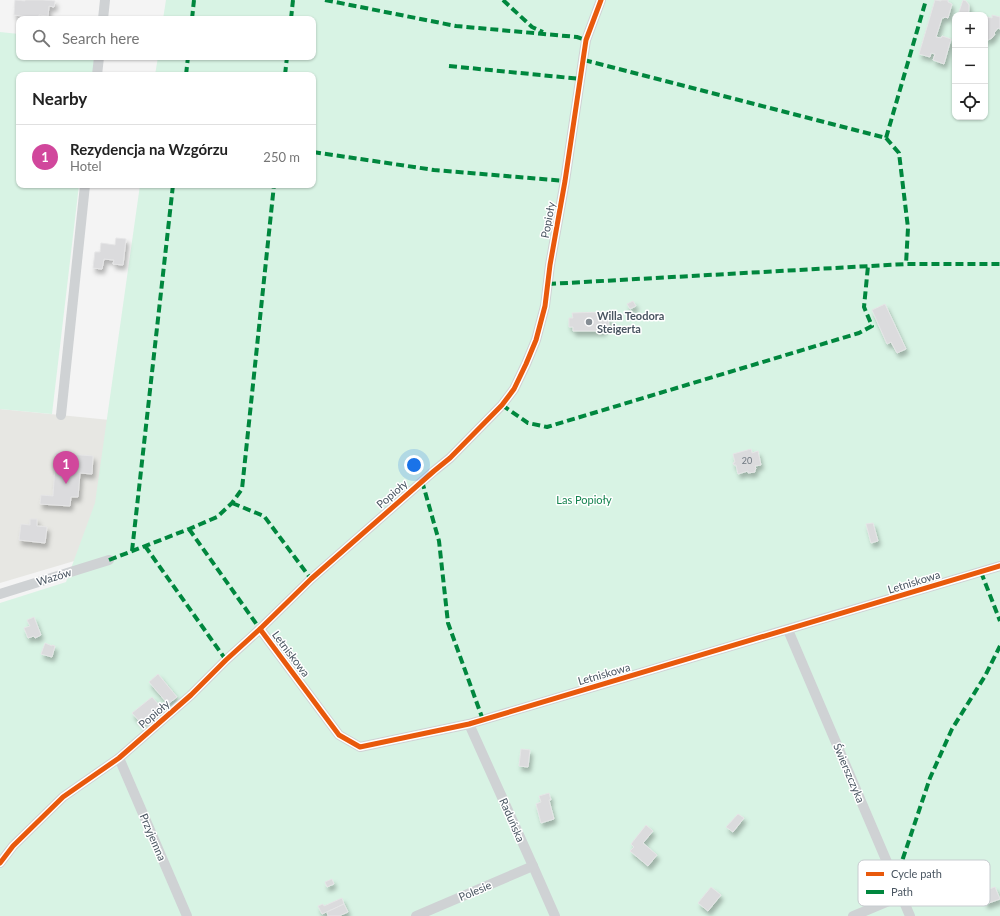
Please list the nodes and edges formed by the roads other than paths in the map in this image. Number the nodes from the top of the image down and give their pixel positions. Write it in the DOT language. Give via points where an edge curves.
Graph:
graph roads {
  1 [pos="105,0"];
  2 [pos="601,0"];
  3 [pos="103,16"];
  4 [pos="99,60"];
  5 [pos="97,72"];
  6 [pos="85,188"];
  7 [pos="61,415"];
  8 [pos="109,560"];
  9 [pos="1000,566"];
  10 [pos="0,594"];
  11 [pos="260,629"];
  12 [pos="788,630"];
  13 [pos="469,724"];
  14 [pos="119,758"];
  15 [pos="886,860"];
  16 [pos="0,863"];
  17 [pos="533,866"];
  18 [pos="877,906"];
  19 [pos="906,906"];
  20 [pos="187,916"];
  21 [pos="416,916"];
  22 [pos="554,916"];
  23 [pos="853,916"];
  24 [pos="910,916"];
  1 -- 3 [label="street"];
  2 -- 11 [label="street, Popioły" via="586,40 544,313 532,352 514,389 502,405 450,458 311,579"];
  4 -- 5 [label="street"];
  6 -- 7 [label="street"];
  8 -- 10 [label="street, Wazów"];
  9 -- 12 [label="street, Letniskowa"];
  11 -- 13 [label="street, Letniskowa" via="339,735 360,747"];
  11 -- 14 [label="street, Popioły" via="191,695"];
  12 -- 13 [label="street, Letniskowa"];
  12 -- 15 [label="street, Świerszczyka"];
  13 -- 17 [label="street, Raduńska"];
  14 -- 16 [label="street, Popioły" via="63,797 13,846"];
  14 -- 20 [label="street, Przyjemna"];
  17 -- 21 [label="street, Polesie"];
  17 -- 22 [label="street, Raduńska"];
  18 -- 23 [label="street"];
  19 -- 24 [label="street, Świerszczyka"];
}
